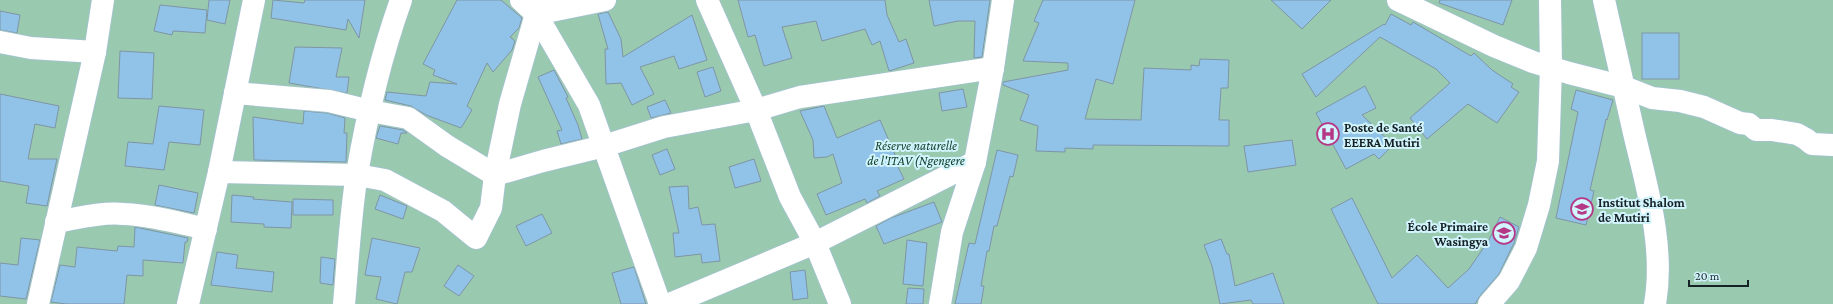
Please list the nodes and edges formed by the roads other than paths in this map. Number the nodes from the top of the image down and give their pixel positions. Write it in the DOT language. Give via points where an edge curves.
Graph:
graph roads {
  1 [pos="102,0"];
  2 [pos="254,0"];
  3 [pos="400,0"];
  4 [pos="605,0"];
  5 [pos="707,0"];
  6 [pos="1003,0"];
  7 [pos="1398,0"];
  8 [pos="1550,0"];
  9 [pos="1604,0"];
  10 [pos="532,5"];
  11 [pos="0,42"];
  12 [pos="95,52"];
  13 [pos="1551,67"];
  14 [pos="993,68"];
  15 [pos="1624,87"];
  16 [pos="235,93"];
  17 [pos="756,110"];
  18 [pos="370,111"];
  19 [pos="1833,145"];
  20 [pos="604,146"];
  21 [pos="975,162"];
  22 [pos="219,172"];
  23 [pos="495,175"];
  24 [pos="357,176"];
  25 [pos="56,222"];
  26 [pos="206,229"];
  27 [pos="815,243"];
  28 [pos="702,299"];
  29 [pos="38,304"];
  30 [pos="188,304"];
  31 [pos="344,304"];
  32 [pos="660,304"];
  33 [pos="670,304"];
  34 [pos="840,304"];
  35 [pos="940,304"];
  36 [pos="1489,304"];
  37 [pos="1655,304"];
  1 -- 12 [label="street"];
  2 -- 16 [label="street"];
  3 -- 18 [label="street"];
  4 -- 10 [label="street"];
  5 -- 17 [label="street"];
  6 -- 14 [label="street"];
  7 -- 13 [label="street" via="1494,46"];
  8 -- 13 [label="street"];
  9 -- 15 [label="street"];
  10 -- 20 [label="street" via="589,105"];
  10 -- 23 [label="street"];
  11 -- 12 [label="street" via="31,48"];
  12 -- 25 [label="street"];
  13 -- 15 [label="street"];
  13 -- 36 [label="street" via="1548,161 1539,205 1526,248 1509,281"];
  14 -- 17 [label="street" via="800,97"];
  14 -- 21 [label="street"];
  15 -- 19 [label="street" via="1652,98 1704,107 1748,124 1756,130 1794,134 1812,144"];
  15 -- 37 [label="street" via="1653,210 1657,262"];
  16 -- 18 [label="street" via="329,101"];
  16 -- 22 [label="street"];
  17 -- 20 [label="street" via="664,127"];
  17 -- 27 [label="street" via="790,197"];
  18 -- 23 [label="street" via="408,118 447,146"];
  18 -- 24 [label="street"];
  20 -- 23 [label="street"];
  20 -- 32 [label="street"];
  21 -- 27 [label="street"];
  21 -- 35 [label="street" via="952,232"];
  22 -- 24 [label="street"];
  22 -- 26 [label="street"];
  23 -- 24 [label="street" via="491,208 476,238 443,211 413,194 385,180"];
  24 -- 31 [label="street"];
  25 -- 26 [label="street" via="88,215 124,214"];
  25 -- 29 [label="street"];
  26 -- 30 [label="street"];
  27 -- 28 [label="street"];
  27 -- 34 [label="street"];
  28 -- 33 [label="street"];
}
